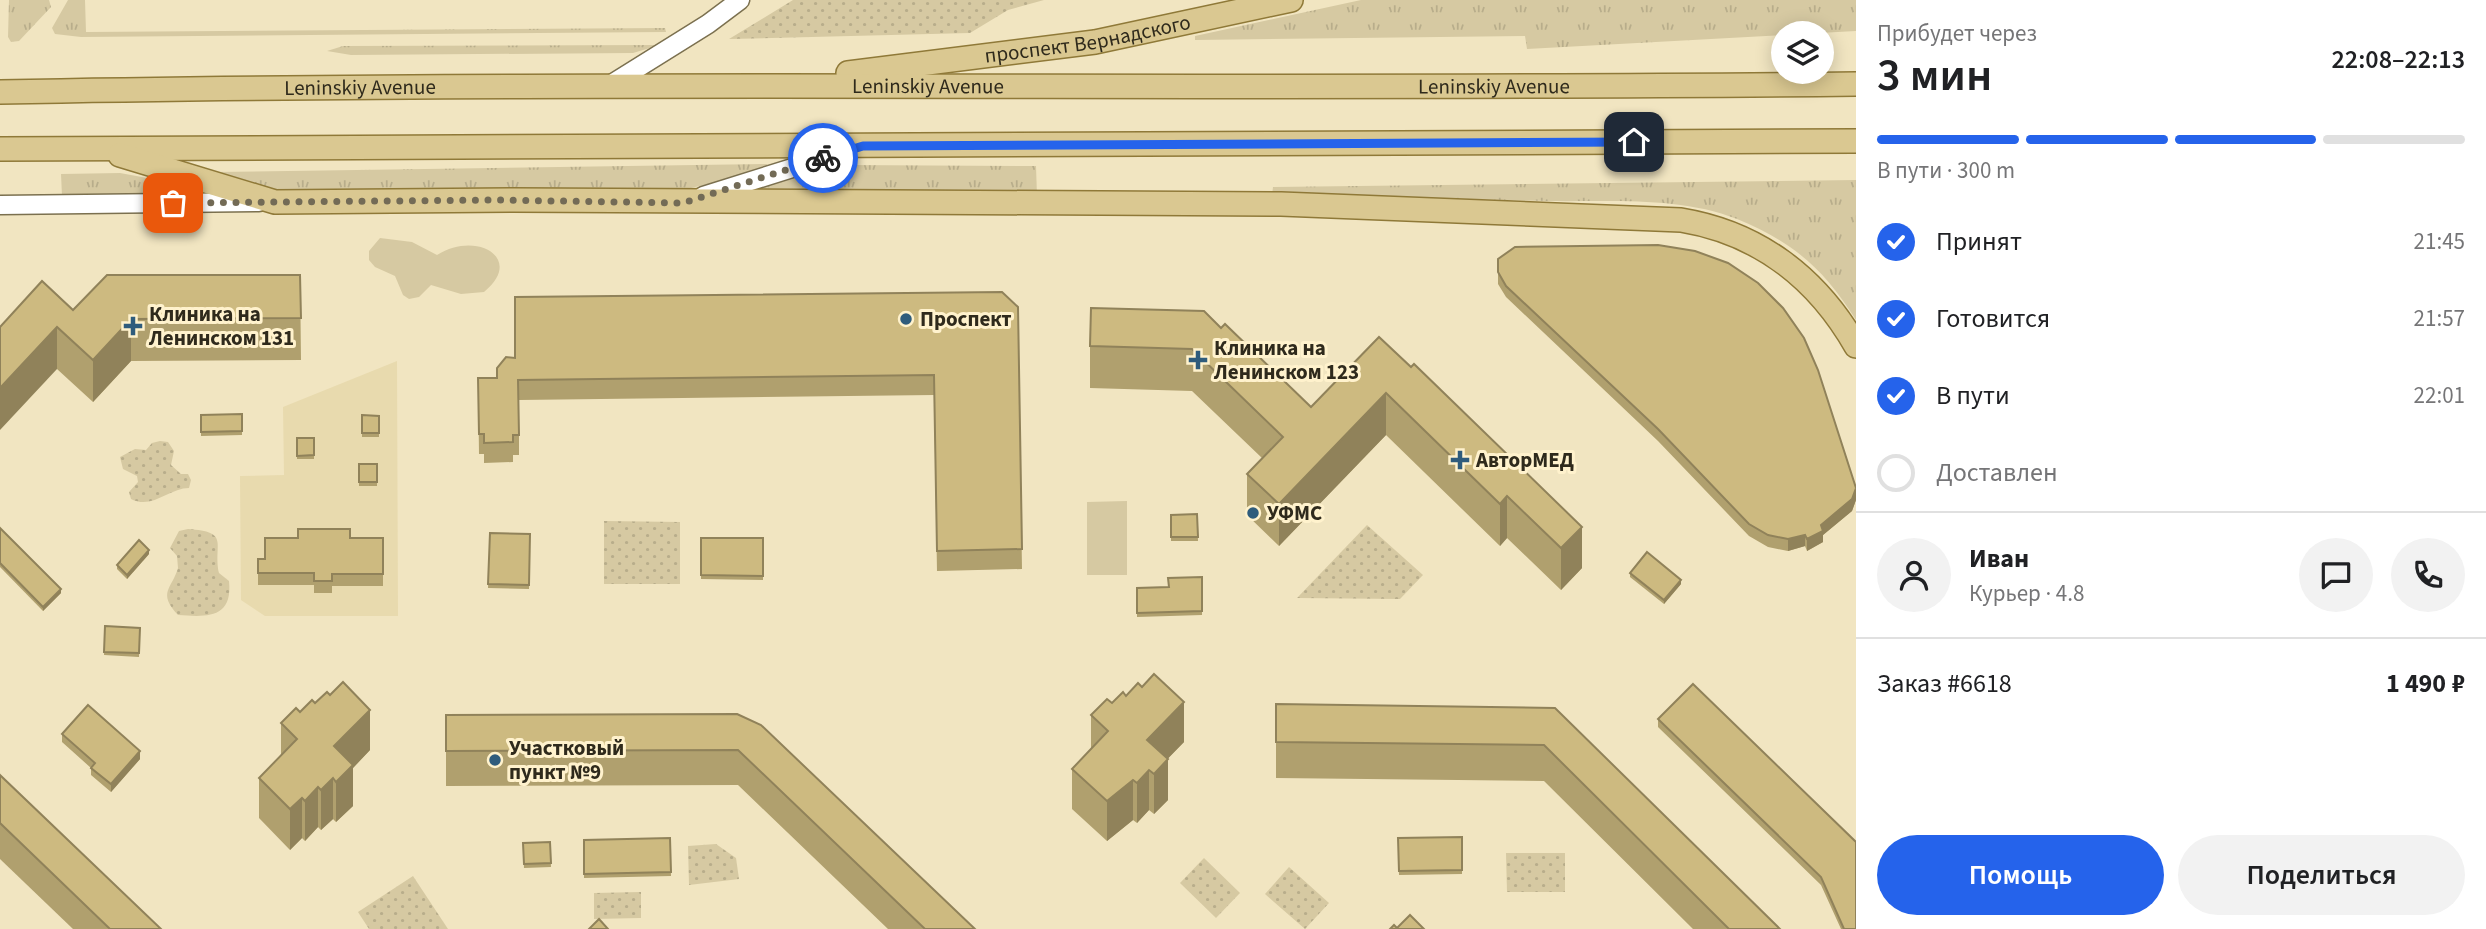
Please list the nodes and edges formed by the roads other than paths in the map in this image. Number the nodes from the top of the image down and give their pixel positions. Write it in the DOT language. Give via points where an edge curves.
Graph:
graph roads {
  1 [pos="740,0"];
  2 [pos="1291,0"];
  3 [pos="1856,84"];
  4 [pos="754,85"];
  5 [pos="607,87"];
  6 [pos="0,92"];
  7 [pos="1856,135"];
  8 [pos="1829,141"];
  9 [pos="1856,141"];
  10 [pos="863,146"];
  11 [pos="98,148"];
  12 [pos="0,149"];
  13 [pos="275,202"];
  14 [pos="683,203"];
  15 [pos="0,205"];
  16 [pos="1856,346"];
  1 -- 5 [label="street"];
  2 -- 4 [label="main road, проспект Вернадского" via="1094,42"];
  3 -- 4 [label="main road, Leninskiy Avenue" via="1534,88"];
  4 -- 5 [label="main road, Leninskiy Avenue"];
  5 -- 6 [label="main road, Leninskiy Avenue"];
  7 -- 8 [label="main road"];
  8 -- 9 [label="main road"];
  8 -- 10 [label="main road"];
  10 -- 11 [label="main road"];
  10 -- 14 [label="street"];
  11 -- 12 [label="main road"];
  11 -- 13 [label="main road"];
  13 -- 14 [label="main road"];
  13 -- 15 [label="street"];
  14 -- 16 [label="main road" via="1281,204 1681,220 1753,243 1796,270 1830,306"];
}
